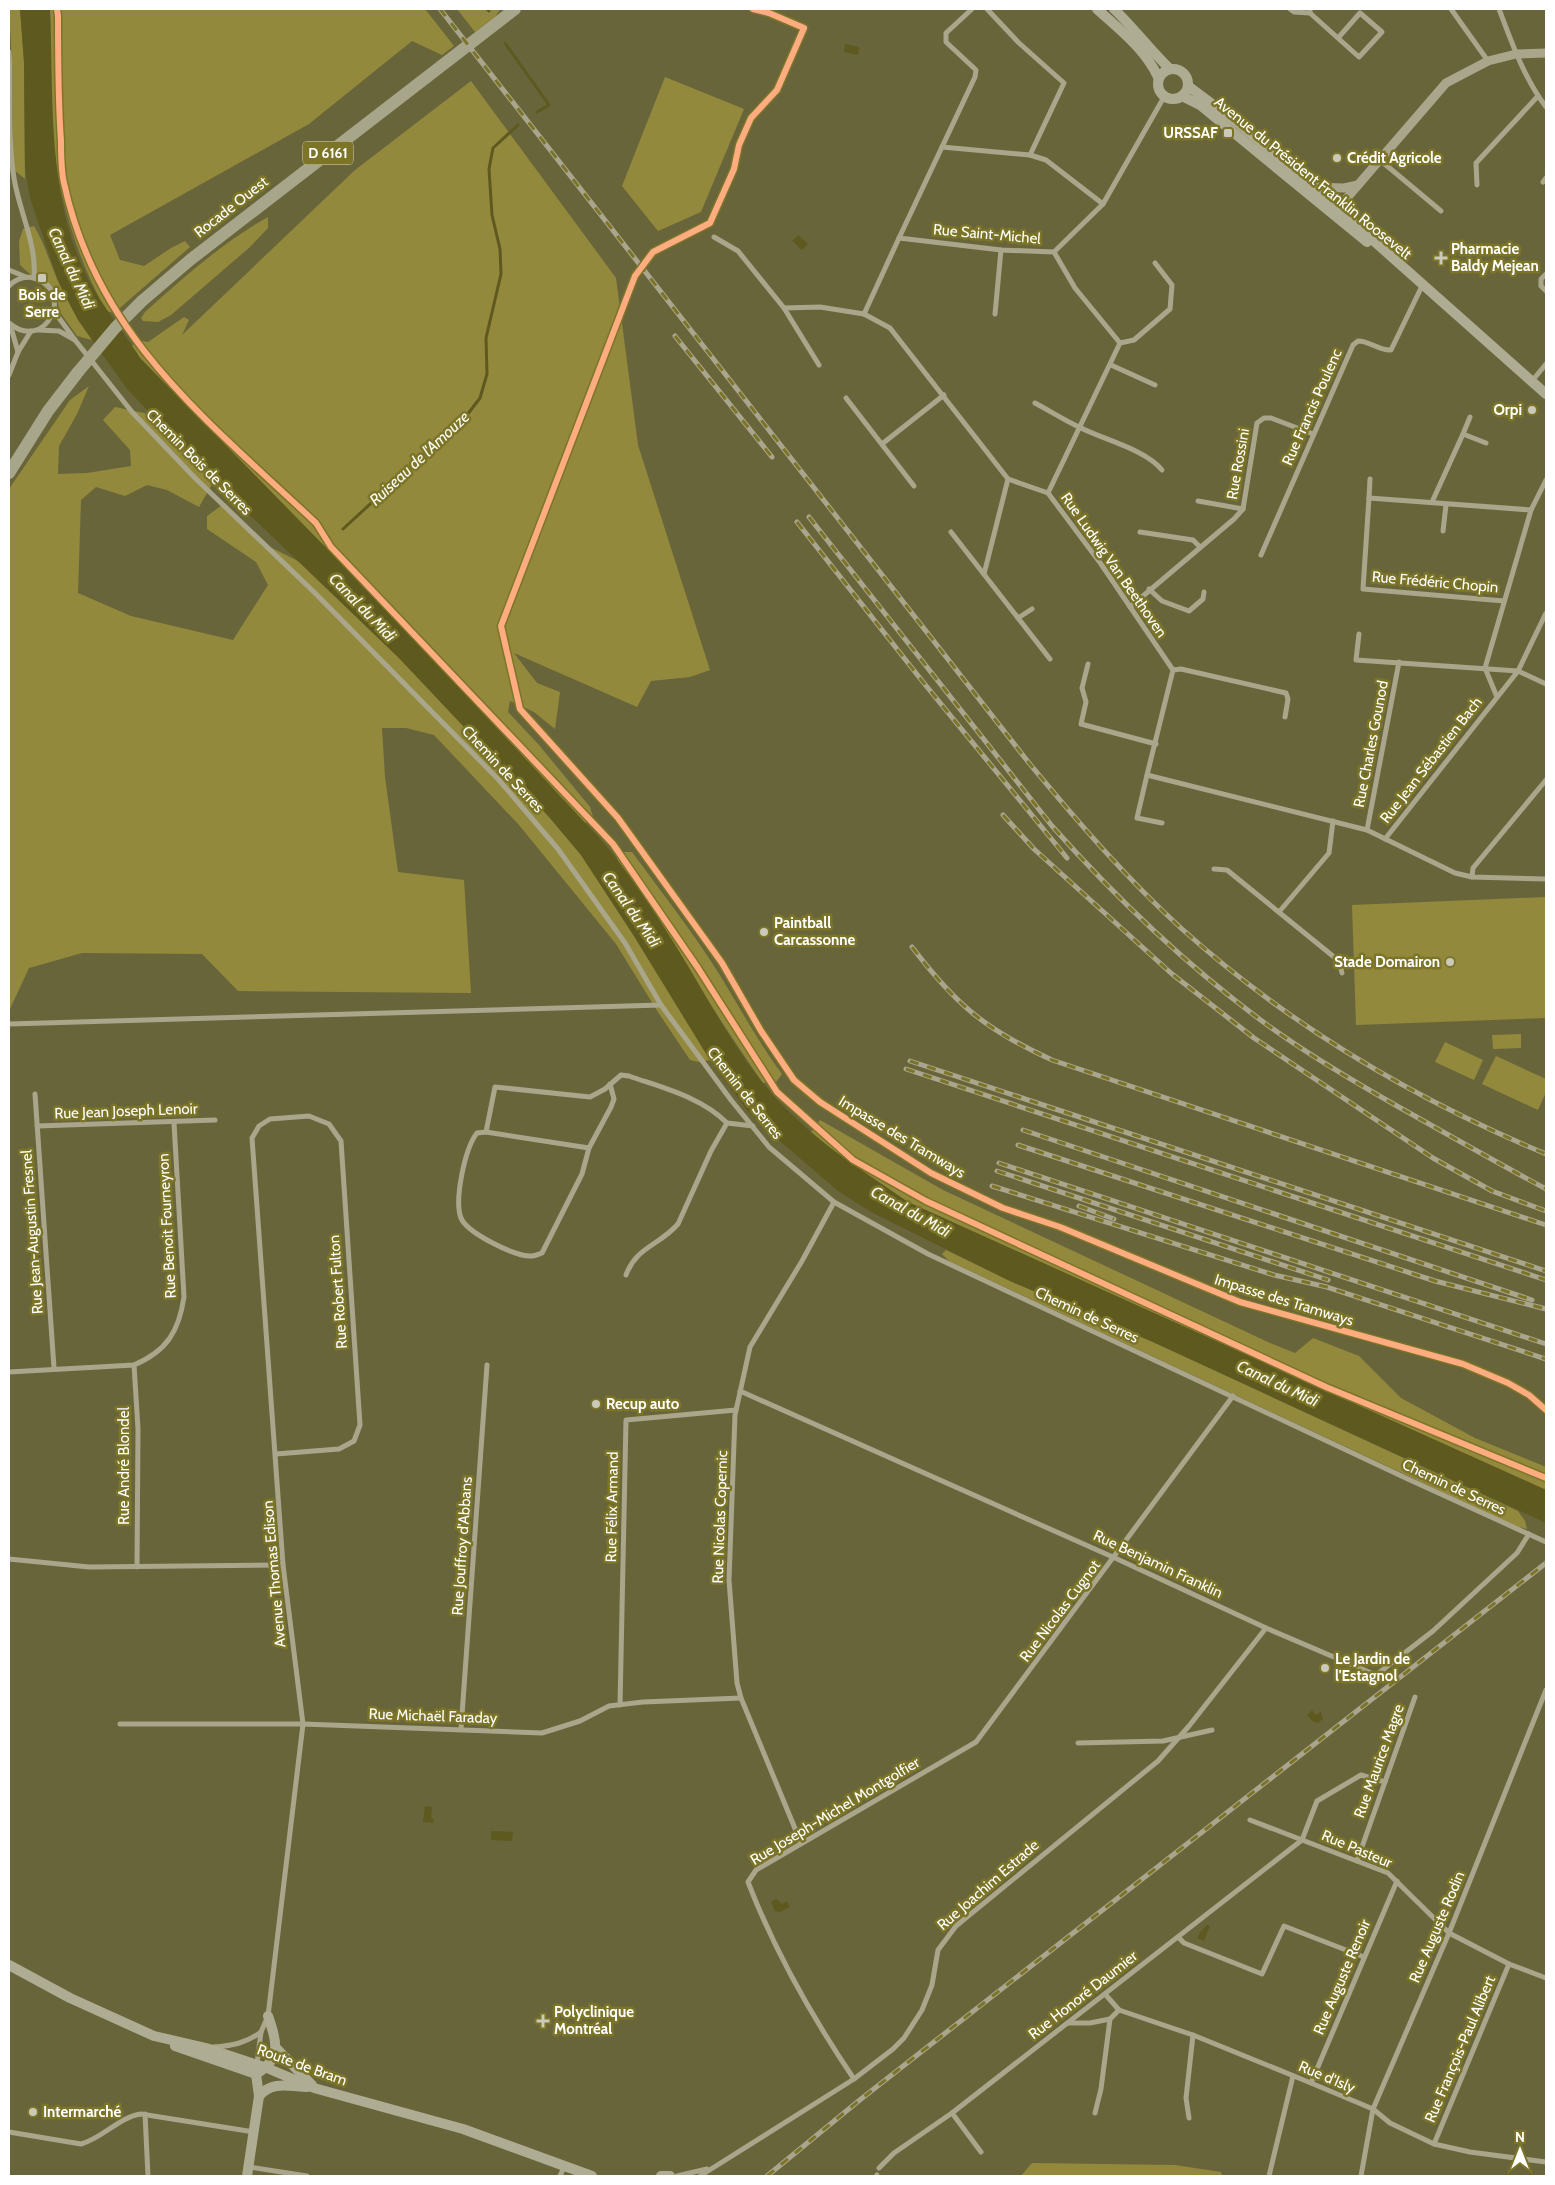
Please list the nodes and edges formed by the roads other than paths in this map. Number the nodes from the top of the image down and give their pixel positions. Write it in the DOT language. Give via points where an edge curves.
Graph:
graph roads {
  1 [pos="515,9"];
  2 [pos="753,9"];
  3 [pos="972,9"];
  4 [pos="987,9"];
  5 [pos="1097,9"];
  6 [pos="1114,9"];
  7 [pos="1290,9"];
  8 [pos="1451,9"];
  9 [pos="1499,9"];
  10 [pos="1310,11"];
  11 [pos="1338,38"];
  12 [pos="9,52"];
  13 [pos="1516,54"];
  14 [pos="1546,54"];
  15 [pos="1488,61"];
  16 [pos="1170,68"];
  17 [pos="1158,77"];
  18 [pos="1188,86"];
  19 [pos="1182,96"];
  20 [pos="1538,96"];
  21 [pos="1164,97"];
  22 [pos="1546,107"];
  23 [pos="942,147"];
  24 [pos="1030,155"];
  25 [pos="1380,160"];
  26 [pos="1358,185"];
  27 [pos="1477,185"];
  28 [pos="1313,187"];
  29 [pos="1103,204"];
  30 [pos="1441,211"];
  31 [pos="1335,212"];
  32 [pos="714,237"];
  33 [pos="899,238"];
  34 [pos="1001,250"];
  35 [pos="1054,252"];
  36 [pos="1155,263"];
  37 [pos="9,270"];
  38 [pos="1546,274"];
  39 [pos="27,278"];
  40 [pos="34,278"];
  41 [pos="9,286"];
  42 [pos="1422,286"];
  43 [pos="1546,291"];
  44 [pos="784,308"];
  45 [pos="54,311"];
  46 [pos="864,314"];
  47 [pos="996,314"];
  48 [pos="9,324"];
  49 [pos="38,330"];
  50 [pos="31,331"];
  51 [pos="76,340"];
  52 [pos="1120,343"];
  53 [pos="18,352"];
  54 [pos="1546,364"];
  55 [pos="819,365"];
  56 [pos="1110,365"];
  57 [pos="9,374"];
  58 [pos="1532,382"];
  59 [pos="1155,386"];
  60 [pos="1546,394"];
  61 [pos="944,395"];
  62 [pos="846,398"];
  63 [pos="1035,403"];
  64 [pos="1470,417"];
  65 [pos="1080,428"];
  66 [pos="1313,434"];
  67 [pos="1463,434"];
  68 [pos="1486,443"];
  69 [pos="882,444"];
  70 [pos="1162,470"];
  71 [pos="9,473"];
  72 [pos="1008,479"];
  73 [pos="1370,479"];
  74 [pos="1546,480"];
  75 [pos="914,486"];
  76 [pos="1048,493"];
  77 [pos="1369,498"];
  78 [pos="1198,501"];
  79 [pos="1432,502"];
  80 [pos="1446,505"];
  81 [pos="1243,509"];
  82 [pos="1530,510"];
  83 [pos="1443,531"];
  84 [pos="951,532"];
  85 [pos="1140,532"];
  86 [pos="1200,547"];
  87 [pos="1261,555"];
  88 [pos="984,574"];
  89 [pos="1149,589"];
  90 [pos="1204,592"];
  91 [pos="315,593"];
  92 [pos="1504,601"];
  93 [pos="1130,607"];
  94 [pos="1032,609"];
  95 [pos="1546,613"];
  96 [pos="1018,618"];
  97 [pos="1359,634"];
  98 [pos="1050,659"];
  99 [pos="1399,662"];
  100 [pos="1088,664"];
  101 [pos="1486,668"];
  102 [pos="1173,670"];
  103 [pos="1518,671"];
  104 [pos="1546,684"];
  105 [pos="1497,697"];
  106 [pos="1285,717"];
  107 [pos="1156,744"];
  108 [pos="1148,775"];
  109 [pos="1546,780"];
  110 [pos="1333,821"];
  111 [pos="1162,823"];
  112 [pos="1367,830"];
  113 [pos="1384,838"];
  114 [pos="1214,869"];
  115 [pos="1472,876"];
  116 [pos="1546,879"];
  117 [pos="1279,912"];
  118 [pos="1342,973"];
  119 [pos="661,1005"];
  120 [pos="9,1024"];
  121 [pos="610,1084"];
  122 [pos="35,1094"];
  123 [pos="270,1119"];
  124 [pos="215,1120"];
  125 [pos="174,1123"];
  126 [pos="727,1123"];
  127 [pos="37,1126"];
  128 [pos="752,1126"];
  129 [pos="486,1132"];
  130 [pos="589,1148"];
  131 [pos="834,1202"];
  132 [pos="626,1275"];
  133 [pos="134,1365"];
  134 [pos="487,1365"];
  135 [pos="54,1368"];
  136 [pos="9,1372"];
  137 [pos="740,1391"];
  138 [pos="1233,1396"];
  139 [pos="736,1410"];
  140 [pos="1546,1410"];
  141 [pos="276,1454"];
  142 [pos="1529,1534"];
  143 [pos="1546,1542"];
  144 [pos="1115,1558"];
  145 [pos="9,1559"];
  146 [pos="283,1565"];
  147 [pos="137,1567"];
  148 [pos="1266,1628"];
  149 [pos="1546,1690"];
  150 [pos="1415,1697"];
  151 [pos="741,1698"];
  152 [pos="620,1705"];
  153 [pos="120,1724"];
  154 [pos="303,1724"];
  155 [pos="461,1729"];
  156 [pos="1212,1730"];
  157 [pos="1178,1739"];
  158 [pos="976,1742"];
  159 [pos="1078,1742"];
  160 [pos="1384,1782"];
  161 [pos="1250,1820"];
  162 [pos="1302,1840"];
  163 [pos="802,1843"];
  164 [pos="1358,1861"];
  165 [pos="1397,1881"];
  166 [pos="1449,1933"];
  167 [pos="1178,1937"];
  168 [pos="1364,1957"];
  169 [pos="1509,1964"];
  170 [pos="9,1965"];
  171 [pos="1546,1978"];
  172 [pos="1105,1994"];
  173 [pos="1119,2010"];
  174 [pos="268,2016"];
  175 [pos="1110,2019"];
  176 [pos="1068,2023"];
  177 [pos="261,2032"];
  178 [pos="154,2036"];
  179 [pos="1193,2036"];
  180 [pos="206,2048"];
  181 [pos="276,2048"];
  182 [pos="260,2069"];
  183 [pos="1294,2076"];
  184 [pos="854,2079"];
  185 [pos="1310,2083"];
  186 [pos="314,2088"];
  187 [pos="259,2096"];
  188 [pos="1373,2110"];
  189 [pos="952,2113"];
  190 [pos="1095,2113"];
  191 [pos="145,2114"];
  192 [pos="1189,2118"];
  193 [pos="9,2132"];
  194 [pos="254,2132"];
  195 [pos="1434,2144"];
  196 [pos="981,2152"];
  197 [pos="1546,2162"];
  198 [pos="710,2168"];
  199 [pos="879,2168"];
  200 [pos="248,2171"];
  201 [pos="562,2172"];
  202 [pos="148,2176"];
  203 [pos="307,2176"];
  204 [pos="592,2176"];
  205 [pos="661,2176"];
  206 [pos="670,2176"];
  207 [pos="677,2176"];
  208 [pos="700,2176"];
  209 [pos="1269,2176"];
  210 [pos="1361,2176"];
  1 -- 71 [label="main road, Rocade Ouest / D 6161, bridge" via="190,260 142,301 78,372 48,411"];
  2 -- 140 [label="street, Impasse des Tramways" via="804,28 777,90 751,118 710,224 653,252 635,276 501,626 520,708 618,818 722,963 794,1080 820,1102 931,1173 1003,1208 1060,1227 1240,1302 1463,1364 1508,1384"];
  3 -- 23 [label="street" via="946,33 946,42 976,70"];
  4 -- 24 [label="street" via="1064,83"];
  5 -- 17 [label="main road" via="1136,45 1153,65"];
  6 -- 16 [label="main road"];
  7 -- 10 [label="street" via="1294,12"];
  8 -- 15 [label="street"];
  9 -- 13 [label="street"];
  10 -- 11 [label="street"];
  11 -- 11 [label="street" via="1360,57 1382,32 1360,13"];
  12 -- 40 [label="street" via="10,146 14,180 34,256"];
  13 -- 14 [label="street"];
  13 -- 15 [label="street"];
  13 -- 20 [label="street"];
  15 -- 25 [label="street" via="1446,83"];
  16 -- 17 [label="main road"];
  16 -- 18 [label="main road" via="1185,75"];
  17 -- 21 [label="main road" via="1158,88"];
  18 -- 19 [label="main road"];
  18 -- 28 [label="main road, Avenue du Président Franklin Roosevelt"];
  19 -- 21 [label="main road" via="1176,99"];
  19 -- 31 [label="main road, Avenue du Président Franklin Roosevelt" via="1200,105"];
  20 -- 22 [label="street"];
  20 -- 27 [label="street" via="1476,163"];
  21 -- 29 [label="street, Rue Saint-Michel"];
  23 -- 24 [label="street"];
  23 -- 33 [label="street"];
  24 -- 29 [label="street" via="1046,160"];
  25 -- 26 [label="street"];
  25 -- 30 [label="street"];
  26 -- 28 [label="street"];
  26 -- 31 [label="street"];
  28 -- 31 [label="main road, Avenue du Président Franklin Roosevelt"];
  29 -- 35 [label="street, Rue Saint-Michel"];
  31 -- 42 [label="main road, Avenue du Président Franklin Roosevelt"];
  32 -- 44 [label="street" via="738,251"];
  33 -- 34 [label="street, Rue Saint-Michel"];
  33 -- 46 [label="street"];
  34 -- 35 [label="street, Rue Saint-Michel"];
  34 -- 47 [label="street"];
  35 -- 52 [label="street" via="1076,288"];
  36 -- 52 [label="street" via="1172,285 1170,309 1134,340"];
  37 -- 39 [label="street"];
  38 -- 43 [label="street" via="1541,286"];
  39 -- 40 [label="street"];
  39 -- 41 [label="street"];
  40 -- 45 [label="street" via="53,294"];
  42 -- 58 [label="main road, Avenue du Président Franklin Roosevelt"];
  42 -- 66 [label="street, Rue Francis Poulenc" via="1390,350 1362,341 1353,345"];
  44 -- 46 [label="street" via="820,307"];
  44 -- 55 [label="street"];
  45 -- 49 [label="street" via="51,319"];
  45 -- 51 [label="street, Chemin Bois de Serres"];
  46 -- 61 [label="street" via="890,328"];
  48 -- 50 [label="street"];
  48 -- 53 [label="street"];
  49 -- 50 [label="street, Chemin Bois de Serres"];
  49 -- 51 [label="street, Chemin Bois de Serres" via="59,331"];
  50 -- 53 [label="street"];
  51 -- 91 [label="street, Chemin Bois de Serres" via="132,412 195,478"];
  52 -- 56 [label="street"];
  53 -- 57 [label="street"];
  54 -- 58 [label="street"];
  56 -- 59 [label="street"];
  56 -- 65 [label="street"];
  58 -- 60 [label="main road, Avenue du Président Franklin Roosevelt"];
  61 -- 69 [label="street"];
  61 -- 72 [label="street"];
  62 -- 69 [label="street"];
  63 -- 65 [label="street"];
  64 -- 67 [label="street"];
  65 -- 70 [label="street" via="1156,463"];
  65 -- 76 [label="street"];
  66 -- 81 [label="street, Rue Rossini" via="1271,418 1257,423"];
  66 -- 87 [label="street, Rue Francis Poulenc"];
  67 -- 68 [label="street"];
  67 -- 79 [label="street"];
  69 -- 75 [label="street"];
  72 -- 76 [label="street, Rue Ludwig Van Beethoven"];
  72 -- 88 [label="street"];
  73 -- 77 [label="street, Rue Frédéric Chopin"];
  74 -- 82 [label="street"];
  76 -- 93 [label="street, Rue Ludwig Van Beethoven"];
  77 -- 79 [label="street"];
  77 -- 92 [label="street, Rue Frédéric Chopin" via="1363,589"];
  78 -- 81 [label="street, Rue Rossini"];
  79 -- 80 [label="street"];
  80 -- 82 [label="street"];
  80 -- 83 [label="street"];
  81 -- 86 [label="street, Rue Rossini"];
  82 -- 92 [label="street"];
  84 -- 88 [label="street"];
  85 -- 86 [label="street" via="1193,540"];
  86 -- 89 [label="street, Rue Rossini"];
  88 -- 96 [label="street"];
  89 -- 90 [label="street" via="1162,601 1189,611 1203,599"];
  89 -- 93 [label="street, Rue Rossini"];
  91 -- 119 [label="street, Chemin de Serres" via="498,779 558,849 625,943"];
  92 -- 101 [label="street"];
  93 -- 102 [label="street, Rue Ludwig Van Beethoven"];
  94 -- 96 [label="street"];
  95 -- 103 [label="street, Rue Jean Sébastien Bach"];
  96 -- 98 [label="street"];
  97 -- 99 [label="street" via="1356,660"];
  99 -- 101 [label="street"];
  99 -- 112 [label="street, Rue Charles Gounod"];
  100 -- 107 [label="street" via="1082,688 1086,702 1081,724"];
  101 -- 103 [label="street"];
  101 -- 105 [label="street, Rue Jean Sébastien Bach"];
  102 -- 106 [label="street" via="1286,693"];
  102 -- 107 [label="street"];
  103 -- 104 [label="street"];
  103 -- 105 [label="street, Rue Jean Sébastien Bach"];
  105 -- 113 [label="street, Rue Jean Sébastien Bach"];
  107 -- 108 [label="street"];
  108 -- 110 [label="street"];
  108 -- 111 [label="street" via="1137,818"];
  109 -- 115 [label="street" via="1473,868"];
  110 -- 112 [label="street"];
  110 -- 117 [label="street" via="1329,853"];
  112 -- 113 [label="street"];
  113 -- 115 [label="street" via="1455,873"];
  114 -- 117 [label="street" via="1227,870"];
  115 -- 116 [label="street"];
  117 -- 118 [label="street" via="1339,961"];
  119 -- 120 [label="street"];
  119 -- 128 [label="street, Chemin de Serres"];
  121 -- 126 [label="street" via="621,1076 629,1076 679,1093 716,1112"];
  121 -- 129 [label="street" via="590,1097 496,1087"];
  121 -- 130 [label="street" via="614,1099"];
  122 -- 127 [label="street, Rue Jean-Augustin Fresnel"];
  123 -- 141 [label="street, Avenue Thomas Edison" via="259,1126 252,1138"];
  123 -- 141 [label="street, Rue Robert Fulton" via="309,1116 329,1124 340,1141 360,1425 354,1441 339,1449"];
  124 -- 125 [label="street, Rue Jean Joseph Lenoir"];
  125 -- 127 [label="street, Rue Jean Joseph Lenoir"];
  125 -- 133 [label="street, Rue Benoit Fourneyron" via="184,1296 181,1317 168,1343 150,1358"];
  126 -- 128 [label="street"];
  126 -- 132 [label="street" via="678,1224 671,1233 638,1254"];
  127 -- 135 [label="street, Rue Jean-Augustin Fresnel"];
  128 -- 131 [label="street, Chemin de Serres"];
  129 -- 130 [label="street"];
  129 -- 130 [label="street" via="477,1133 472,1140 461,1174 461,1218 470,1229 498,1246 530,1256 542,1253 548,1244 582,1174"];
  131 -- 137 [label="street, Rue Nicolas Copernic" via="750,1346"];
  131 -- 138 [label="street, Chemin de Serres" via="928,1254"];
  133 -- 135 [label="street"];
  133 -- 147 [label="street, Rue André Blondel" via="138,1429"];
  134 -- 155 [label="street, Rue Jouffroy d'Abbans"];
  135 -- 136 [label="street"];
  137 -- 139 [label="street, Rue Nicolas Copernic"];
  137 -- 144 [label="street, Rue Benjamin Franklin"];
  138 -- 142 [label="street, Chemin de Serres"];
  138 -- 144 [label="street, Rue Nicolas Cugnot"];
  139 -- 151 [label="street, Rue Nicolas Copernic" via="729,1580"];
  139 -- 152 [label="street, Rue Félix Armand" via="626,1420"];
  141 -- 146 [label="street, Avenue Thomas Edison"];
  142 -- 143 [label="street, Chemin de Serres"];
  142 -- 148 [label="street, Rue Benjamin Franklin" via="1517,1553 1440,1624 1376,1675"];
  144 -- 148 [label="street, Rue Benjamin Franklin"];
  144 -- 158 [label="street, Rue Nicolas Cugnot"];
  145 -- 147 [label="street" via="89,1567"];
  146 -- 147 [label="street"];
  146 -- 154 [label="street, Avenue Thomas Edison"];
  148 -- 157 [label="street, Rue Joachim Estrade"];
  149 -- 166 [label="street, Rue Auguste Rodin"];
  150 -- 160 [label="street, Rue Maurice Magre"];
  151 -- 152 [label="street, Rue Michaël Faraday"];
  151 -- 163 [label="street, Rue Nicolas Copernic"];
  152 -- 155 [label="street, Rue Michaël Faraday" via="609,1706 580,1722 542,1733"];
  153 -- 154 [label="street, Rue Michaël Faraday"];
  154 -- 155 [label="street, Rue Michaël Faraday"];
  154 -- 174 [label="street, Avenue Thomas Edison"];
  156 -- 157 [label="street"];
  157 -- 159 [label="street"];
  157 -- 184 [label="street, Rue Joachim Estrade" via="1158,1761 956,1926 938,1950 932,1985 922,2010 904,2038"];
  158 -- 163 [label="street, Rue Joseph-Michel Montgolfier"];
  160 -- 162 [label="street" via="1361,1775 1317,1801"];
  160 -- 164 [label="street, Rue Maurice Magre"];
  161 -- 162 [label="street, Rue Pasteur"];
  162 -- 164 [label="street, Rue Pasteur"];
  162 -- 167 [label="street, Rue Honoré Daumier"];
  163 -- 184 [label="street, Rue Joseph-Michel Montgolfier" via="756,1870 748,1882 784,1963 815,2021"];
  164 -- 165 [label="street, Rue Pasteur" via="1388,1873"];
  165 -- 166 [label="street, Rue Pasteur"];
  165 -- 168 [label="street, Rue Auguste Renoir"];
  166 -- 169 [label="street, Rue Pasteur"];
  166 -- 188 [label="street, Rue Auguste Rodin"];
  167 -- 168 [label="street" via="1184,1943 1262,1974 1284,1926"];
  167 -- 172 [label="street, Rue Honoré Daumier"];
  168 -- 185 [label="street, Rue Auguste Renoir"];
  169 -- 171 [label="street, Rue Pasteur"];
  169 -- 195 [label="street, Rue François-Paul Alibert"];
  170 -- 178 [label="main road, Route de Bram" via="70,1998"];
  172 -- 173 [label="street, Rue d'Isly"];
  172 -- 176 [label="street, Rue Honoré Daumier"];
  173 -- 175 [label="street"];
  173 -- 179 [label="street, Rue d'Isly"];
  174 -- 177 [label="street, Avenue Thomas Edison"];
  174 -- 181 [label="main road"];
  175 -- 176 [label="street"];
  175 -- 190 [label="street"];
  176 -- 189 [label="street, Rue Honoré Daumier"];
  177 -- 180 [label="street" via="235,2045"];
  177 -- 182 [label="street, Avenue Thomas Edison"];
  178 -- 180 [label="main road, Route de Bram"];
  178 -- 182 [label="main road" via="189,2052"];
  179 -- 183 [label="street, Rue d'Isly"];
  179 -- 192 [label="street" via="1186,2098"];
  180 -- 182 [label="main road, Route de Bram"];
  181 -- 182 [label="main road" via="272,2062"];
  181 -- 186 [label="main road"];
  182 -- 186 [label="main road, Route de Bram"];
  182 -- 187 [label="main road"];
  183 -- 185 [label="street, Rue d'Isly"];
  183 -- 209 [label="street"];
  184 -- 198 [label="street, Rue Joachim Estrade" via="758,2142"];
  185 -- 188 [label="street, Rue d'Isly"];
  186 -- 187 [label="main road" via="274,2085"];
  186 -- 201 [label="main road, Route de Bram" via="462,2129"];
  187 -- 194 [label="main road"];
  188 -- 195 [label="street, Rue d'Isly" via="1390,2123"];
  188 -- 210 [label="street, Rue Auguste Rodin"];
  189 -- 196 [label="street"];
  189 -- 199 [label="street, Rue Honoré Daumier"];
  191 -- 193 [label="street" via="136,2114 81,2144"];
  191 -- 194 [label="street"];
  191 -- 202 [label="street"];
  194 -- 200 [label="main road"];
  195 -- 197 [label="street, Rue d'Isly"];
  198 -- 207 [label="street, Rue Joachim Estrade"];
  198 -- 208 [label="street, Rue Joachim Estrade"];
  200 -- 203 [label="street"];
  201 -- 204 [label="main road, Route de Bram"];
  205 -- 206 [label="main road"];
}
